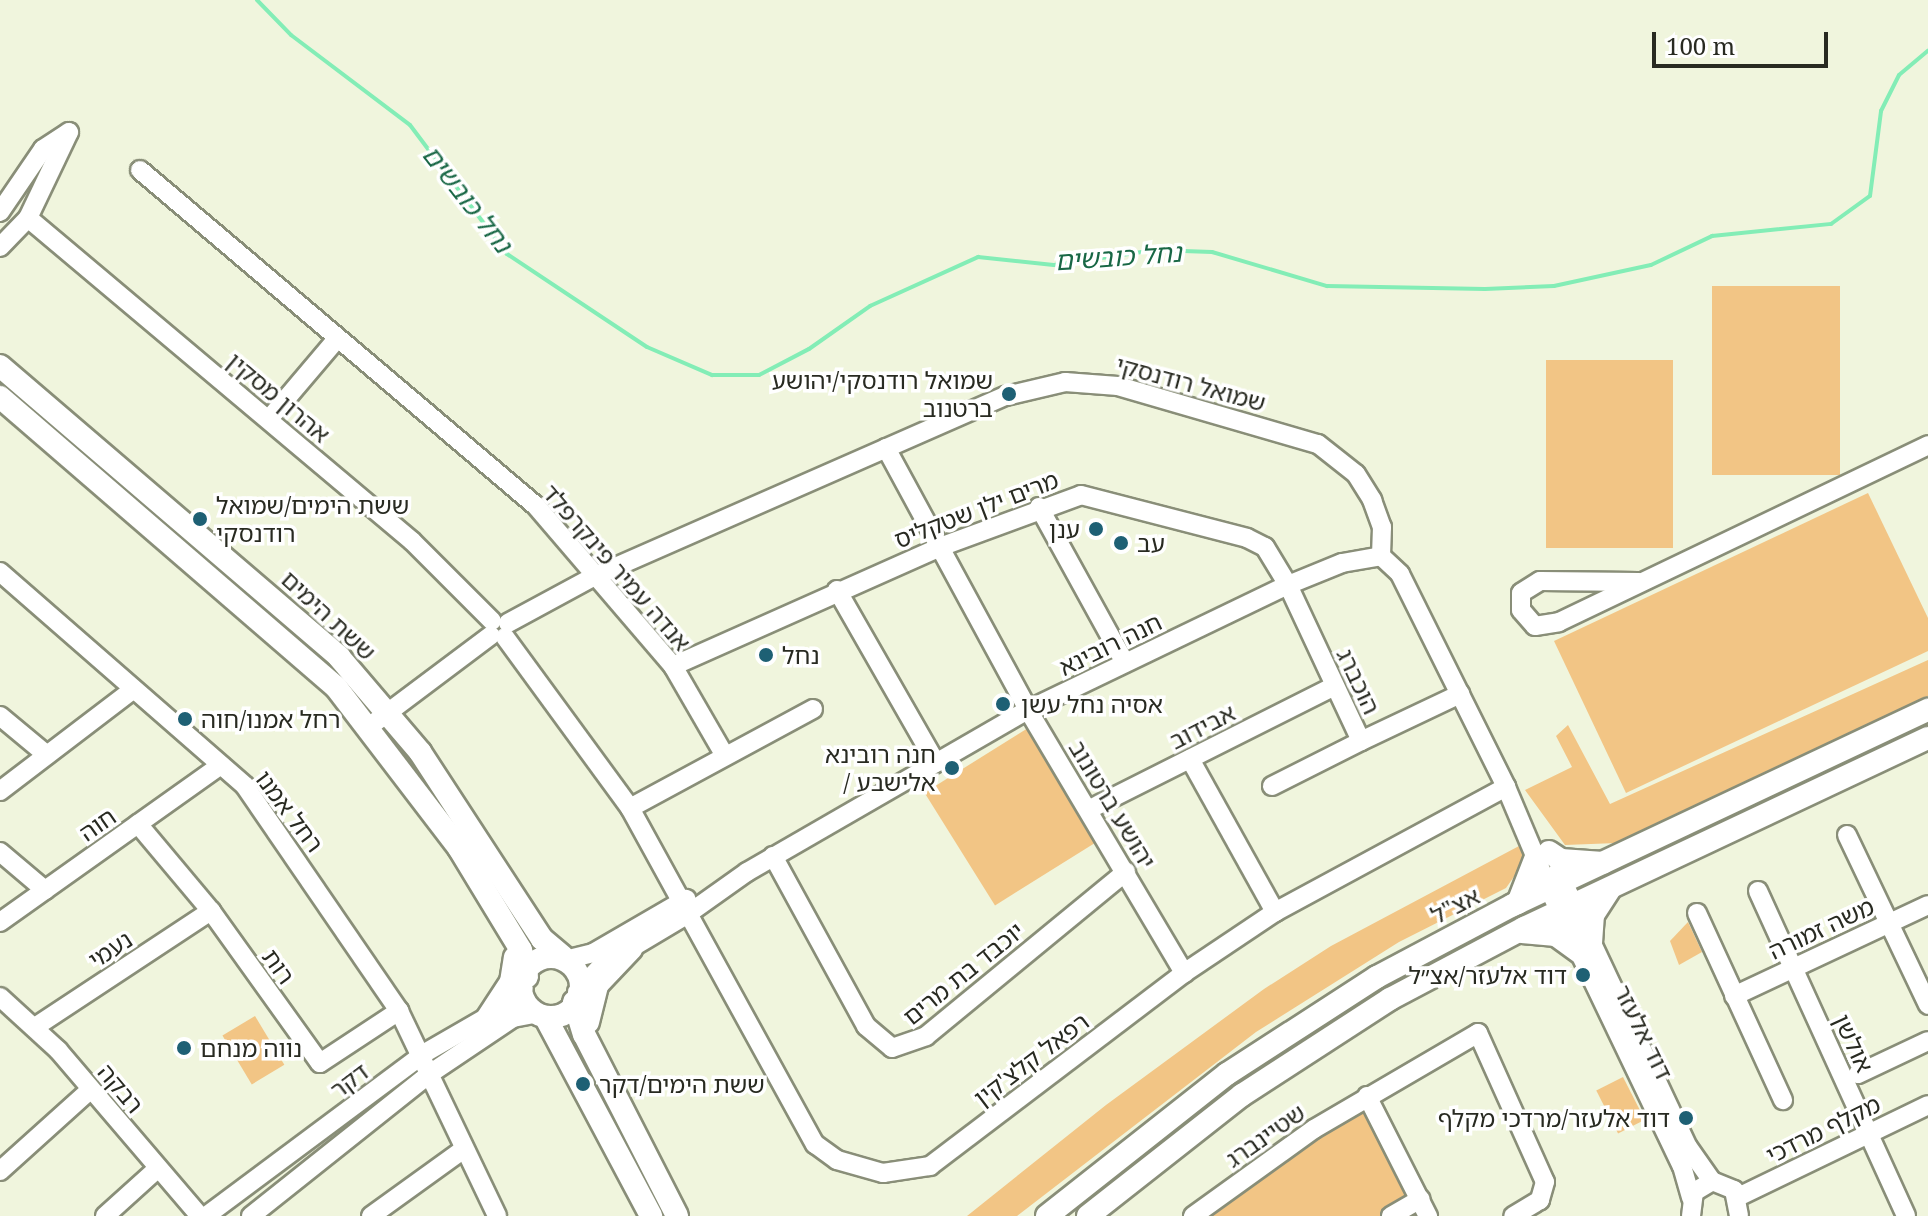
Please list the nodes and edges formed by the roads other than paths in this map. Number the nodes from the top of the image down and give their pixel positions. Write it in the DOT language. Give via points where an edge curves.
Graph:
graph roads {
  1 [pos="140,170"];
  2 [pos="0,212"];
  3 [pos="28,218"];
  4 [pos="0,247"];
  5 [pos="336,340"];
  6 [pos="0,366"];
  7 [pos="0,397"];
  8 [pos="269,419"];
  9 [pos="1928,445"];
  10 [pos="886,448"];
  11 [pos="1039,507"];
  12 [pos="940,547"];
  13 [pos="1381,556"];
  14 [pos="0,572"];
  15 [pos="595,576"];
  16 [pos="1639,582"];
  17 [pos="1288,585"];
  18 [pos="837,590"];
  19 [pos="499,629"];
  20 [pos="1125,663"];
  21 [pos="673,666"];
  22 [pos="1335,686"];
  23 [pos="134,689"];
  24 [pos="1460,694"];
  25 [pos="813,709"];
  26 [pos="1028,710"];
  27 [pos="1928,710"];
  28 [pos="388,711"];
  29 [pos="0,716"];
  30 [pos="370,726"];
  31 [pos="1928,738"];
  32 [pos="1361,741"];
  33 [pos="47,755"];
  34 [pos="725,756"];
  35 [pos="1190,759"];
  36 [pos="936,763"];
  37 [pos="221,765"];
  38 [pos="1272,786"];
  39 [pos="1506,787"];
  40 [pos="0,791"];
  41 [pos="630,808"];
  42 [pos="1090,809"];
  43 [pos="138,824"];
  44 [pos="1847,835"];
  45 [pos="0,852"];
  46 [pos="1542,855"];
  47 [pos="773,856"];
  48 [pos="1608,863"];
  49 [pos="1126,872"];
  50 [pos="1556,886"];
  51 [pos="45,890"];
  52 [pos="1609,890"];
  53 [pos="1758,891"];
  54 [pos="1518,903"];
  55 [pos="1928,905"];
  56 [pos="1566,909"];
  57 [pos="682,910"];
  58 [pos="211,911"];
  59 [pos="1275,912"];
  60 [pos="1697,913"];
  61 [pos="0,922"];
  62 [pos="1889,923"];
  63 [pos="1516,931"];
  64 [pos="511,932"];
  65 [pos="1585,947"];
  66 [pos="631,949"];
  67 [pos="565,958"];
  68 [pos="1793,968"];
  69 [pos="1184,973"];
  70 [pos="526,982"];
  71 [pos="1734,996"];
  72 [pos="0,997"];
  73 [pos="576,997"];
  74 [pos="1928,1005"];
  75 [pos="399,1011"];
  76 [pos="488,1017"];
  77 [pos="540,1017"];
  78 [pos="35,1027"];
  79 [pos="1928,1041"];
  80 [pos="423,1054"];
  81 [pos="598,1061"];
  82 [pos="431,1073"];
  83 [pos="1858,1074"];
  84 [pos="91,1089"];
  85 [pos="1367,1096"];
  86 [pos="1783,1100"];
  87 [pos="1928,1105"];
  88 [pos="1869,1133"];
  89 [pos="464,1149"];
  90 [pos="4,1159"];
  91 [pos="157,1169"];
  92 [pos="1712,1181"];
  93 [pos="1420,1199"];
  94 [pos="1738,1207"];
  95 [pos="1688,1209"];
  96 [pos="374,1215"];
  97 [pos="105,1216"];
  98 [pos="200,1216"];
  99 [pos="206,1216"];
  100 [pos="251,1216"];
  101 [pos="497,1216"];
  102 [pos="651,1216"];
  103 [pos="677,1216"];
  104 [pos="1047,1216"];
  105 [pos="1088,1216"];
  106 [pos="1193,1216"];
  107 [pos="1391,1216"];
  108 [pos="1428,1216"];
  109 [pos="1513,1216"];
  110 [pos="1906,1216"];
  1 -- 5 [label="street, אנדה עמיר פינקרפלד"];
  2 -- 3 [label="street" via="43,149 69,132"];
  3 -- 4 [label="street"];
  3 -- 8 [label="street, אהרון מסקין"];
  5 -- 8 [label="street"];
  5 -- 15 [label="street, אנדה עמיר פינקרפלד" via="536,506"];
  6 -- 28 [label="main road, ששת הימים" via="303,624"];
  7 -- 30 [label="main road, ששת הימים" via="271,626"];
  8 -- 19 [label="street, אהרון מסקין" via="412,541"];
  9 -- 16 [label="street"];
  10 -- 12 [label="street, יהושע ברטונוב"];
  10 -- 13 [label="street, שמואל רודנסקי" via="1035,386 1118,386 1318,444 1356,474 1372,500 1382,527"];
  10 -- 15 [label="street, שמואל רודנסקי"];
  11 -- 12 [label="street, מרים ילן שטקליס"];
  11 -- 17 [label="street, מרים ילן שטקליס" via="1065,498 1097,498 1247,538 1274,557"];
  11 -- 20 [label="street"];
  12 -- 18 [label="street, מרים ילן שטקליס"];
  12 -- 26 [label="street, יהושע ברטונוב"];
  13 -- 17 [label="street, חנה רובינא" via="1342,563"];
  13 -- 24 [label="street" via="1400,574"];
  14 -- 23 [label="street, רחל אמנו"];
  15 -- 19 [label="street, שמואל רודנסקי"];
  15 -- 21 [label="street, אנדה עמיר פינקרפלד"];
  16 -- 16 [label="street" via="1540,581 1521,593 1521,610 1535,626 1547,627"];
  17 -- 20 [label="street, חנה רובינא"];
  17 -- 22 [label="street, הוכברג"];
  18 -- 21 [label="street, מרים ילן שטקליס"];
  18 -- 36 [label="street"];
  19 -- 28 [label="street, שמואל רודנסקי"];
  19 -- 41 [label="street, אהרון מסקין"];
  20 -- 26 [label="street, חנה רובינא"];
  21 -- 34 [label="street, אנדה עמיר פינקרפלד"];
  22 -- 32 [label="street, הוכברג"];
  22 -- 35 [label="street, אבידוב"];
  23 -- 33 [label="street"];
  23 -- 37 [label="street, רחל אמנו"];
  24 -- 32 [label="street, הוכברג"];
  24 -- 39 [label="street"];
  25 -- 34 [label="street"];
  26 -- 36 [label="street, חנה רובינא"];
  26 -- 42 [label="street, יהושע ברטונוב"];
  27 -- 48 [label="main road, אצ\"ל"];
  28 -- 30 [label="street, שמואל רודנסקי"];
  28 -- 67 [label="main road, ששת הימים" via="478,835 542,939"];
  29 -- 33 [label="street"];
  30 -- 64 [label="main road, ששת הימים" via="432,808"];
  31 -- 52 [label="main road"];
  32 -- 38 [label="street"];
  33 -- 40 [label="street"];
  34 -- 41 [label="street"];
  35 -- 42 [label="street, אבידוב"];
  35 -- 59 [label="street"];
  36 -- 47 [label="street, חנה רובינא"];
  37 -- 43 [label="street, חוה"];
  37 -- 75 [label="street, רחל אמנו" via="245,786"];
  39 -- 46 [label="street"];
  39 -- 59 [label="street, רפאל קלצ'קין"];
  41 -- 57 [label="street, אהרון מסקין"];
  42 -- 49 [label="street, יהושע ברטונוב"];
  43 -- 51 [label="street, חוה"];
  43 -- 58 [label="street, רות"];
  44 -- 62 [label="street"];
  45 -- 51 [label="street"];
  46 -- 48 [label="main road"];
  46 -- 50 [label="street"];
  46 -- 54 [label="main road"];
  47 -- 49 [label="street, יוכבד בת מרים" via="866,1026 892,1048 926,1036"];
  47 -- 57 [label="street, חנה רובינא"];
  48 -- 50 [label="main road, אצ\"ל"];
  49 -- 69 [label="street, יהושע ברטונוב"];
  50 -- 54 [label="main road, אצ\"ל"];
  50 -- 56 [label="street"];
  51 -- 61 [label="street, חוה"];
  52 -- 56 [label="main road"];
  52 -- 65 [label="main road" via="1593,915"];
  53 -- 68 [label="street, אולשן"];
  54 -- 104 [label="main road, אצ\"ל" via="1377,977 1260,1052"];
  55 -- 62 [label="street, משה זמורה"];
  56 -- 63 [label="main road"];
  56 -- 65 [label="street, דוד אלעזר"];
  57 -- 66 [label="street, חנה רובינא"];
  57 -- 67 [label="street, חנה רובינא" via="593,953"];
  57 -- 69 [label="street, רפאל קלצ'קין" via="815,1144 837,1160 883,1173 930,1166"];
  58 -- 75 [label="street, רות" via="320,1063"];
  58 -- 78 [label="street, נעמי"];
  59 -- 69 [label="street, רפאל קלצ'קין"];
  60 -- 71 [label="street"];
  62 -- 68 [label="street, משה זמורה"];
  62 -- 74 [label="street"];
  63 -- 65 [label="main road" via="1556,935"];
  63 -- 105 [label="main road" via="1390,999 1296,1058"];
  64 -- 70 [label="main road, ששת הימים" via="527,964"];
  64 -- 76 [label="main road" via="515,970"];
  65 -- 92 [label="street, דוד אלעזר" via="1699,1168"];
  65 -- 95 [label="street, דוד אלעזר" via="1682,1166"];
  66 -- 73 [label="street, חנה רובינא" via="601,966"];
  66 -- 81 [label="main road" via="590,998 590,1034"];
  67 -- 70 [label="main road" via="544,957"];
  67 -- 73 [label="main road" via="579,978"];
  68 -- 71 [label="street, משה זמורה"];
  68 -- 88 [label="street, אולשן"];
  70 -- 76 [label="street, דקר"];
  70 -- 77 [label="main road" via="526,1005"];
  71 -- 86 [label="street"];
  72 -- 78 [label="street, רבקה"];
  73 -- 77 [label="main road" via="563,1015"];
  73 -- 81 [label="main road"];
  75 -- 80 [label="street, רחל אמנו"];
  76 -- 80 [label="street, דקר"];
  77 -- 82 [label="street, דקר" via="513,1018"];
  77 -- 102 [label="main road"];
  78 -- 84 [label="street, רבקה"];
  79 -- 83 [label="street"];
  80 -- 82 [label="street, רחל אמנו"];
  80 -- 99 [label="street, דקר"];
  81 -- 103 [label="main road"];
  82 -- 89 [label="street, רחל אמנו"];
  82 -- 100 [label="street, דקר"];
  84 -- 90 [label="street"];
  84 -- 91 [label="street, רבקה"];
  85 -- 93 [label="street"];
  85 -- 106 [label="street, שטיינברג"];
  85 -- 109 [label="street, שטיינברג" via="1478,1033 1545,1182 1540,1200"];
  87 -- 88 [label="street, מקלף מרדכי"];
  88 -- 94 [label="street, מקלף מרדכי"];
  88 -- 110 [label="street, אולשן"];
  89 -- 96 [label="street"];
  89 -- 101 [label="street, רחל אמנו"];
  91 -- 97 [label="street"];
  91 -- 98 [label="street, רבקה"];
  92 -- 94 [label="street" via="1728,1185"];
  92 -- 95 [label="street"];
  93 -- 107 [label="street"];
  93 -- 108 [label="street"];
}
